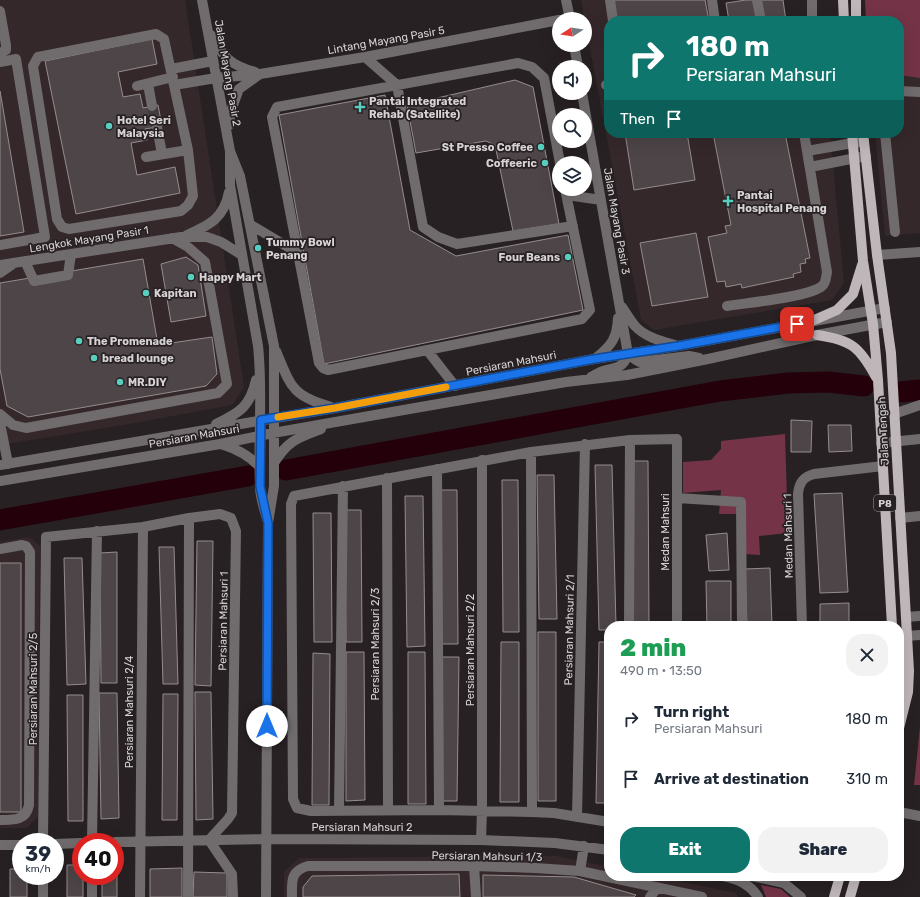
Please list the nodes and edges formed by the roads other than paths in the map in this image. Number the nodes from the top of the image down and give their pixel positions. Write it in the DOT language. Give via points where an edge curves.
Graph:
graph roads {
  1 [pos="202,0"];
  2 [pos="566,0"];
  3 [pos="610,0"];
  4 [pos="712,0"];
  5 [pos="757,0"];
  6 [pos="812,0"];
  7 [pos="843,0"];
  8 [pos="856,0"];
  9 [pos="0,11"];
  10 [pos="567,12"];
  11 [pos="612,16"];
  12 [pos="714,16"];
  13 [pos="760,16"];
  14 [pos="812,16"];
  15 [pos="844,16"];
  16 [pos="856,16"];
  17 [pos="552,21"];
  18 [pos="206,25"];
  19 [pos="3,52"];
  20 [pos="365,57"];
  21 [pos="213,61"];
  22 [pos="0,62"];
  23 [pos="260,74"];
  24 [pos="172,77"];
  25 [pos="216,78"];
  26 [pos="148,84"];
  27 [pos="397,85"];
  28 [pos="137,86"];
  29 [pos="904,90"];
  30 [pos="920,92"];
  31 [pos="583,100"];
  32 [pos="152,106"];
  33 [pos="156,127"];
  34 [pos="805,138"];
  35 [pos="853,138"];
  36 [pos="864,138"];
  37 [pos="886,138"];
  38 [pos="228,139"];
  39 [pos="188,150"];
  40 [pos="230,151"];
  41 [pos="807,152"];
  42 [pos="162,154"];
  43 [pos="559,156"];
  44 [pos="866,156"];
  45 [pos="146,157"];
  46 [pos="854,158"];
  47 [pos="810,166"];
  48 [pos="230,185"];
  49 [pos="567,196"];
  50 [pos="584,196"];
  51 [pos="601,200"];
  52 [pos="251,225"];
  53 [pos="573,226"];
  54 [pos="895,232"];
  55 [pos="177,238"];
  56 [pos="0,245"];
  57 [pos="920,252"];
  58 [pos="298,253"];
  59 [pos="72,254"];
  60 [pos="242,255"];
  61 [pos="877,255"];
  62 [pos="863,261"];
  63 [pos="20,262"];
  64 [pos="0,265"];
  65 [pos="0,273"];
  66 [pos="619,304"];
  67 [pos="727,306"];
  68 [pos="885,308"];
  69 [pos="871,310"];
  70 [pos="812,321"];
  71 [pos="887,322"];
  72 [pos="873,324"];
  73 [pos="816,335"];
  74 [pos="274,346"];
  75 [pos="678,346"];
  76 [pos="427,350"];
  77 [pos="628,354"];
  78 [pos="594,359"];
  79 [pos="708,359"];
  80 [pos="260,364"];
  81 [pos="585,380"];
  82 [pos="878,380"];
  83 [pos="455,386"];
  84 [pos="920,405"];
  85 [pos="335,408"];
  86 [pos="0,414"];
  87 [pos="894,414"];
  88 [pos="273,418"];
  89 [pos="261,420"];
  90 [pos="340,421"];
  91 [pos="0,422"];
  92 [pos="201,431"];
  93 [pos="1,433"];
  94 [pos="273,433"];
  95 [pos="260,436"];
  96 [pos="920,439"];
  97 [pos="630,440"];
  98 [pos="896,441"];
  99 [pos="881,443"];
  100 [pos="220,444"];
  101 [pos="585,444"];
  102 [pos="531,452"];
  103 [pos="482,460"];
  104 [pos="274,463"];
  105 [pos="4,464"];
  106 [pos="883,466"];
  107 [pos="260,467"];
  108 [pos="437,469"];
  109 [pos="386,478"];
  110 [pos="0,481"];
  111 [pos="343,486"];
  112 [pos="677,498"];
  113 [pos="920,516"];
  114 [pos="189,518"];
  115 [pos="900,518"];
  116 [pos="268,523"];
  117 [pos="142,527"];
  118 [pos="97,532"];
  119 [pos="46,537"];
  120 [pos="0,549"];
  121 [pos="920,616"];
  122 [pos="906,617"];
  123 [pos="629,621"];
  124 [pos="677,621"];
  125 [pos="742,621"];
  126 [pos="802,621"];
  127 [pos="892,621"];
  128 [pos="920,635"];
  129 [pos="907,636"];
  130 [pos="904,708"];
  131 [pos="388,810"];
  132 [pos="438,810"];
  133 [pos="339,811"];
  134 [pos="482,811"];
  135 [pos="532,812"];
  136 [pos="904,813"];
  137 [pos="920,816"];
  138 [pos="577,817"];
  139 [pos="0,820"];
  140 [pos="604,821"];
  141 [pos="43,833"];
  142 [pos="92,833"];
  143 [pos="267,839"];
  144 [pos="209,840"];
  145 [pos="481,840"];
  146 [pos="189,841"];
  147 [pos="124,842"];
  148 [pos="140,842"];
  149 [pos="0,845"];
  150 [pos="12,845"];
  151 [pos="584,846"];
  152 [pos="604,849"];
  153 [pos="474,866"];
  154 [pos="580,871"];
  155 [pos="604,876"];
  156 [pos="625,881"];
  157 [pos="740,881"];
  158 [pos="775,881"];
  159 [pos="839,881"];
  160 [pos="855,881"];
  161 [pos="43,885"];
  162 [pos="92,885"];
  163 [pos="657,888"];
  164 [pos="43,897"];
  165 [pos="92,897"];
  166 [pos="140,897"];
  167 [pos="188,897"];
  168 [pos="233,897"];
  169 [pos="266,897"];
  170 [pos="292,897"];
  171 [pos="476,897"];
  172 [pos="650,897"];
  173 [pos="702,897"];
  174 [pos="758,897"];
  175 [pos="801,897"];
  176 [pos="834,897"];
  177 [pos="850,897"];
  1 -- 18 [label="street, Jalan Mayang Pasir 2"];
  2 -- 10 [label="street"];
  3 -- 11 [label="street"];
  4 -- 12 [label="street"];
  5 -- 13 [label="street"];
  6 -- 14 [label="street"];
  7 -- 15 [label="main road"];
  8 -- 16 [label="main road"];
  9 -- 19 [label="street" via="6,46"];
  17 -- 20 [label="street, Lintang Mayang Pasir 5"];
  18 -- 21 [label="street, Jalan Mayang Pasir 2"];
  18 -- 23 [label="street" via="220,52 227,59 240,68"];
  20 -- 23 [label="street, Lintang Mayang Pasir 5"];
  20 -- 27 [label="street"];
  21 -- 24 [label="street"];
  21 -- 25 [label="street, Jalan Mayang Pasir 2"];
  22 -- 56 [label="street" via="16,59 45,237"];
  23 -- 25 [label="street, Lintang Mayang Pasir 5"];
  23 -- 38 [label="street" via="239,89 230,113"];
  24 -- 25 [label="street, Lintang Mayang Pasir 5"];
  24 -- 26 [label="street"];
  24 -- 39 [label="street"];
  24 -- 39 [label="street" via="164,39 156,34 38,57 33,66 58,219 62,227 69,230 181,211 193,196"];
  25 -- 38 [label="street, Jalan Mayang Pasir 2"];
  26 -- 28 [label="street"];
  26 -- 32 [label="street"];
  27 -- 43 [label="street" via="518,63 532,67 544,78"];
  27 -- 53 [label="street" via="423,227 438,237 457,244"];
  27 -- 58 [label="street" via="277,107 272,117"];
  29 -- 30 [label="street"];
  31 -- 51 [label="street, Jalan Mayang Pasir 3"];
  33 -- 42 [label="street"];
  34 -- 41 [label="street"];
  35 -- 41 [label="street"];
  35 -- 46 [label="main road, Jalan Tengah / P8"];
  36 -- 44 [label="main road, Jalan Tengah / P8"];
  37 -- 54 [label="street"];
  38 -- 40 [label="street, Jalan Mayang Pasir 2"];
  39 -- 42 [label="street"];
  40 -- 48 [label="street, Jalan Mayang Pasir 2"];
  40 -- 52 [label="street, Jalan Mayang Pasir 2" via="240,176"];
  41 -- 47 [label="street"];
  42 -- 45 [label="street"];
  44 -- 46 [label="street"];
  44 -- 61 [label="main road, Jalan Tengah / P8"];
  46 -- 47 [label="street"];
  46 -- 62 [label="main road, Jalan Tengah / P8"];
  47 -- 67 [label="street" via="827,272 824,285 818,290 803,294"];
  48 -- 55 [label="street, Lengkok Mayang Pasir 1" via="227,203 221,214 199,230"];
  48 -- 60 [label="street, Jalan Mayang Pasir 2"];
  49 -- 53 [label="street"];
  50 -- 51 [label="street"];
  51 -- 66 [label="street, Jalan Mayang Pasir 3" via="614,246"];
  52 -- 58 [label="street"];
  52 -- 74 [label="street, Jalan Mayang Pasir 2"];
  53 -- 76 [label="street" via="590,310 582,319"];
  55 -- 59 [label="street, Lengkok Mayang Pasir 1"];
  55 -- 60 [label="street, Lengkok Mayang Pasir 1" via="207,237"];
  55 -- 86 [label="street" via="205,262 228,384 218,393 26,428 13,425"];
  57 -- 61 [label="street"];
  58 -- 76 [label="street" via="319,363 323,368 328,370"];
  59 -- 63 [label="street, Lengkok Mayang Pasir 1"];
  59 -- 63 [label="street" via="68,275 34,281"];
  60 -- 80 [label="street, Jalan Mayang Pasir 2"];
  61 -- 68 [label="main road, Jalan Tengah / P8"];
  62 -- 69 [label="main road, Jalan Tengah / P8"];
  62 -- 70 [label="main road" via="853,294 837,310"];
  63 -- 64 [label="street, Lengkok Mayang Pasir 1"];
  63 -- 65 [label="street"];
  66 -- 75 [label="street" via="643,333"];
  66 -- 77 [label="street, Jalan Mayang Pasir 3"];
  66 -- 78 [label="street" via="618,329 614,341"];
  68 -- 69 [label="street, Persiaran Mahsuri"];
  68 -- 71 [label="main road, Jalan Tengah / P8"];
  69 -- 70 [label="street, Persiaran Mahsuri"];
  69 -- 72 [label="main road, Jalan Tengah / P8"];
  70 -- 75 [label="street, Persiaran Mahsuri"];
  71 -- 72 [label="street, Persiaran Mahsuri"];
  71 -- 87 [label="main road, Jalan Tengah / P8"];
  72 -- 73 [label="street, Persiaran Mahsuri"];
  72 -- 82 [label="main road, Jalan Tengah / P8"];
  73 -- 79 [label="street, Persiaran Mahsuri"];
  73 -- 82 [label="main road" via="837,338 849,343 861,352"];
  74 -- 85 [label="street" via="286,375 297,392 306,399"];
  74 -- 88 [label="street, Jalan Mayang Pasir 2"];
  75 -- 77 [label="street, Persiaran Mahsuri"];
  76 -- 83 [label="street"];
  77 -- 78 [label="street, Persiaran Mahsuri"];
  77 -- 79 [label="street" via="640,362 689,356"];
  77 -- 81 [label="street" via="621,366 602,371"];
  78 -- 83 [label="street, Persiaran Mahsuri"];
  79 -- 81 [label="street, Persiaran Mahsuri"];
  80 -- 89 [label="street, Jalan Mayang Pasir 2"];
  80 -- 92 [label="street" via="254,390 247,404 234,416"];
  81 -- 90 [label="street, Persiaran Mahsuri"];
  82 -- 99 [label="main road, Jalan Tengah / P8"];
  83 -- 85 [label="street, Persiaran Mahsuri"];
  84 -- 87 [label="street"];
  85 -- 88 [label="street, Persiaran Mahsuri"];
  87 -- 98 [label="main road, Jalan Tengah / P8"];
  88 -- 89 [label="street, Persiaran Mahsuri"];
  88 -- 94 [label="street, Jalan Mayang Pasir 2"];
  89 -- 92 [label="street, Persiaran Mahsuri"];
  89 -- 95 [label="street, Jalan Mayang Pasir 2"];
  90 -- 94 [label="street, Persiaran Mahsuri"];
  90 -- 104 [label="street" via="290,443 281,450"];
  91 -- 93 [label="street"];
  92 -- 105 [label="street, Persiaran Mahsuri"];
  93 -- 105 [label="street"];
  94 -- 95 [label="street, Persiaran Mahsuri"];
  94 -- 104 [label="street"];
  95 -- 100 [label="street, Persiaran Mahsuri"];
  95 -- 107 [label="street"];
  96 -- 98 [label="street"];
  97 -- 101 [label="street"];
  97 -- 112 [label="street, Medan Mahsuri" via="677,439"];
  97 -- 123 [label="street"];
  98 -- 99 [label="street"];
  98 -- 115 [label="main road, Jalan Tengah / P8"];
  99 -- 106 [label="main road, Jalan Tengah / P8"];
  100 -- 107 [label="street" via="246,454"];
  100 -- 110 [label="street, Persiaran Mahsuri"];
  101 -- 102 [label="street"];
  101 -- 138 [label="street, Persiaran Mahsuri 2/1"];
  102 -- 103 [label="street"];
  102 -- 135 [label="street"];
  103 -- 108 [label="street"];
  103 -- 134 [label="street, Persiaran Mahsuri 2/2"];
  104 -- 116 [label="street"];
  106 -- 126 [label="street, Medan Mahsuri 1" via="814,474 802,481 798,494"];
  106 -- 127 [label="main road, Jalan Tengah / P8"];
  107 -- 116 [label="street" via="260,486"];
  108 -- 109 [label="street"];
  108 -- 132 [label="street"];
  109 -- 111 [label="street"];
  109 -- 131 [label="street, Persiaran Mahsuri 2/3"];
  111 -- 133 [label="street"];
  111 -- 133 [label="street" via="294,496 291,504 293,800 297,808"];
  112 -- 124 [label="street, Medan Mahsuri"];
  112 -- 125 [label="street" via="741,502"];
  113 -- 115 [label="street"];
  114 -- 117 [label="street, Persiaran Mahsuri 1"];
  114 -- 144 [label="street, Persiaran Mahsuri 1" via="220,514 231,518 236,530 232,813"];
  114 -- 146 [label="street"];
  115 -- 122 [label="main road, Jalan Tengah / P8"];
  116 -- 143 [label="street"];
  117 -- 118 [label="street, Persiaran Mahsuri 1"];
  117 -- 148 [label="street, Persiaran Mahsuri 2/4"];
  118 -- 119 [label="street, Persiaran Mahsuri 1"];
  118 -- 142 [label="street"];
  119 -- 141 [label="street, Persiaran Mahsuri 2/5"];
  120 -- 139 [label="street" via="26,546 30,552 30,560 29,805 18,819"];
  121 -- 122 [label="street"];
  122 -- 129 [label="main road, Jalan Tengah / P8"];
  128 -- 129 [label="street"];
  129 -- 130 [label="main road, Jalan Tengah / P8" via="909,671"];
  131 -- 132 [label="street"];
  131 -- 133 [label="street"];
  132 -- 134 [label="street"];
  134 -- 135 [label="street"];
  134 -- 145 [label="street, Persiaran Mahsuri 2/2"];
  135 -- 138 [label="street"];
  136 -- 137 [label="street"];
  138 -- 140 [label="street"];
  143 -- 144 [label="street, Persiaran Mahsuri 2"];
  143 -- 145 [label="street, Persiaran Mahsuri 2"];
  143 -- 169 [label="street"];
  144 -- 146 [label="street, Persiaran Mahsuri 2"];
  144 -- 168 [label="street" via="232,874"];
  145 -- 151 [label="street, Persiaran Mahsuri 2"];
  146 -- 148 [label="street, Persiaran Mahsuri 2"];
  146 -- 167 [label="street"];
  147 -- 148 [label="street, Persiaran Mahsuri 2"];
  148 -- 166 [label="street, Persiaran Mahsuri 2/4"];
  149 -- 150 [label="street"];
  151 -- 152 [label="street, Persiaran Mahsuri 2"];
  151 -- 154 [label="street"];
  153 -- 154 [label="street, Persiaran Mahsuri 1/3"];
  153 -- 170 [label="street, Persiaran Mahsuri 1/3" via="308,866 294,874"];
  153 -- 171 [label="street"];
  154 -- 155 [label="street, Persiaran Mahsuri 1/3"];
  156 -- 163 [label="street, Persiaran Mahsuri 1/3"];
  157 -- 174 [label="street" via="748,885"];
  158 -- 175 [label="street" via="784,883"];
  159 -- 176 [label="main road"];
  160 -- 177 [label="main road"];
  161 -- 164 [label="street"];
  162 -- 165 [label="street"];
  163 -- 172 [label="street"];
  163 -- 173 [label="street, Persiaran Mahsuri 1/3"];
}
